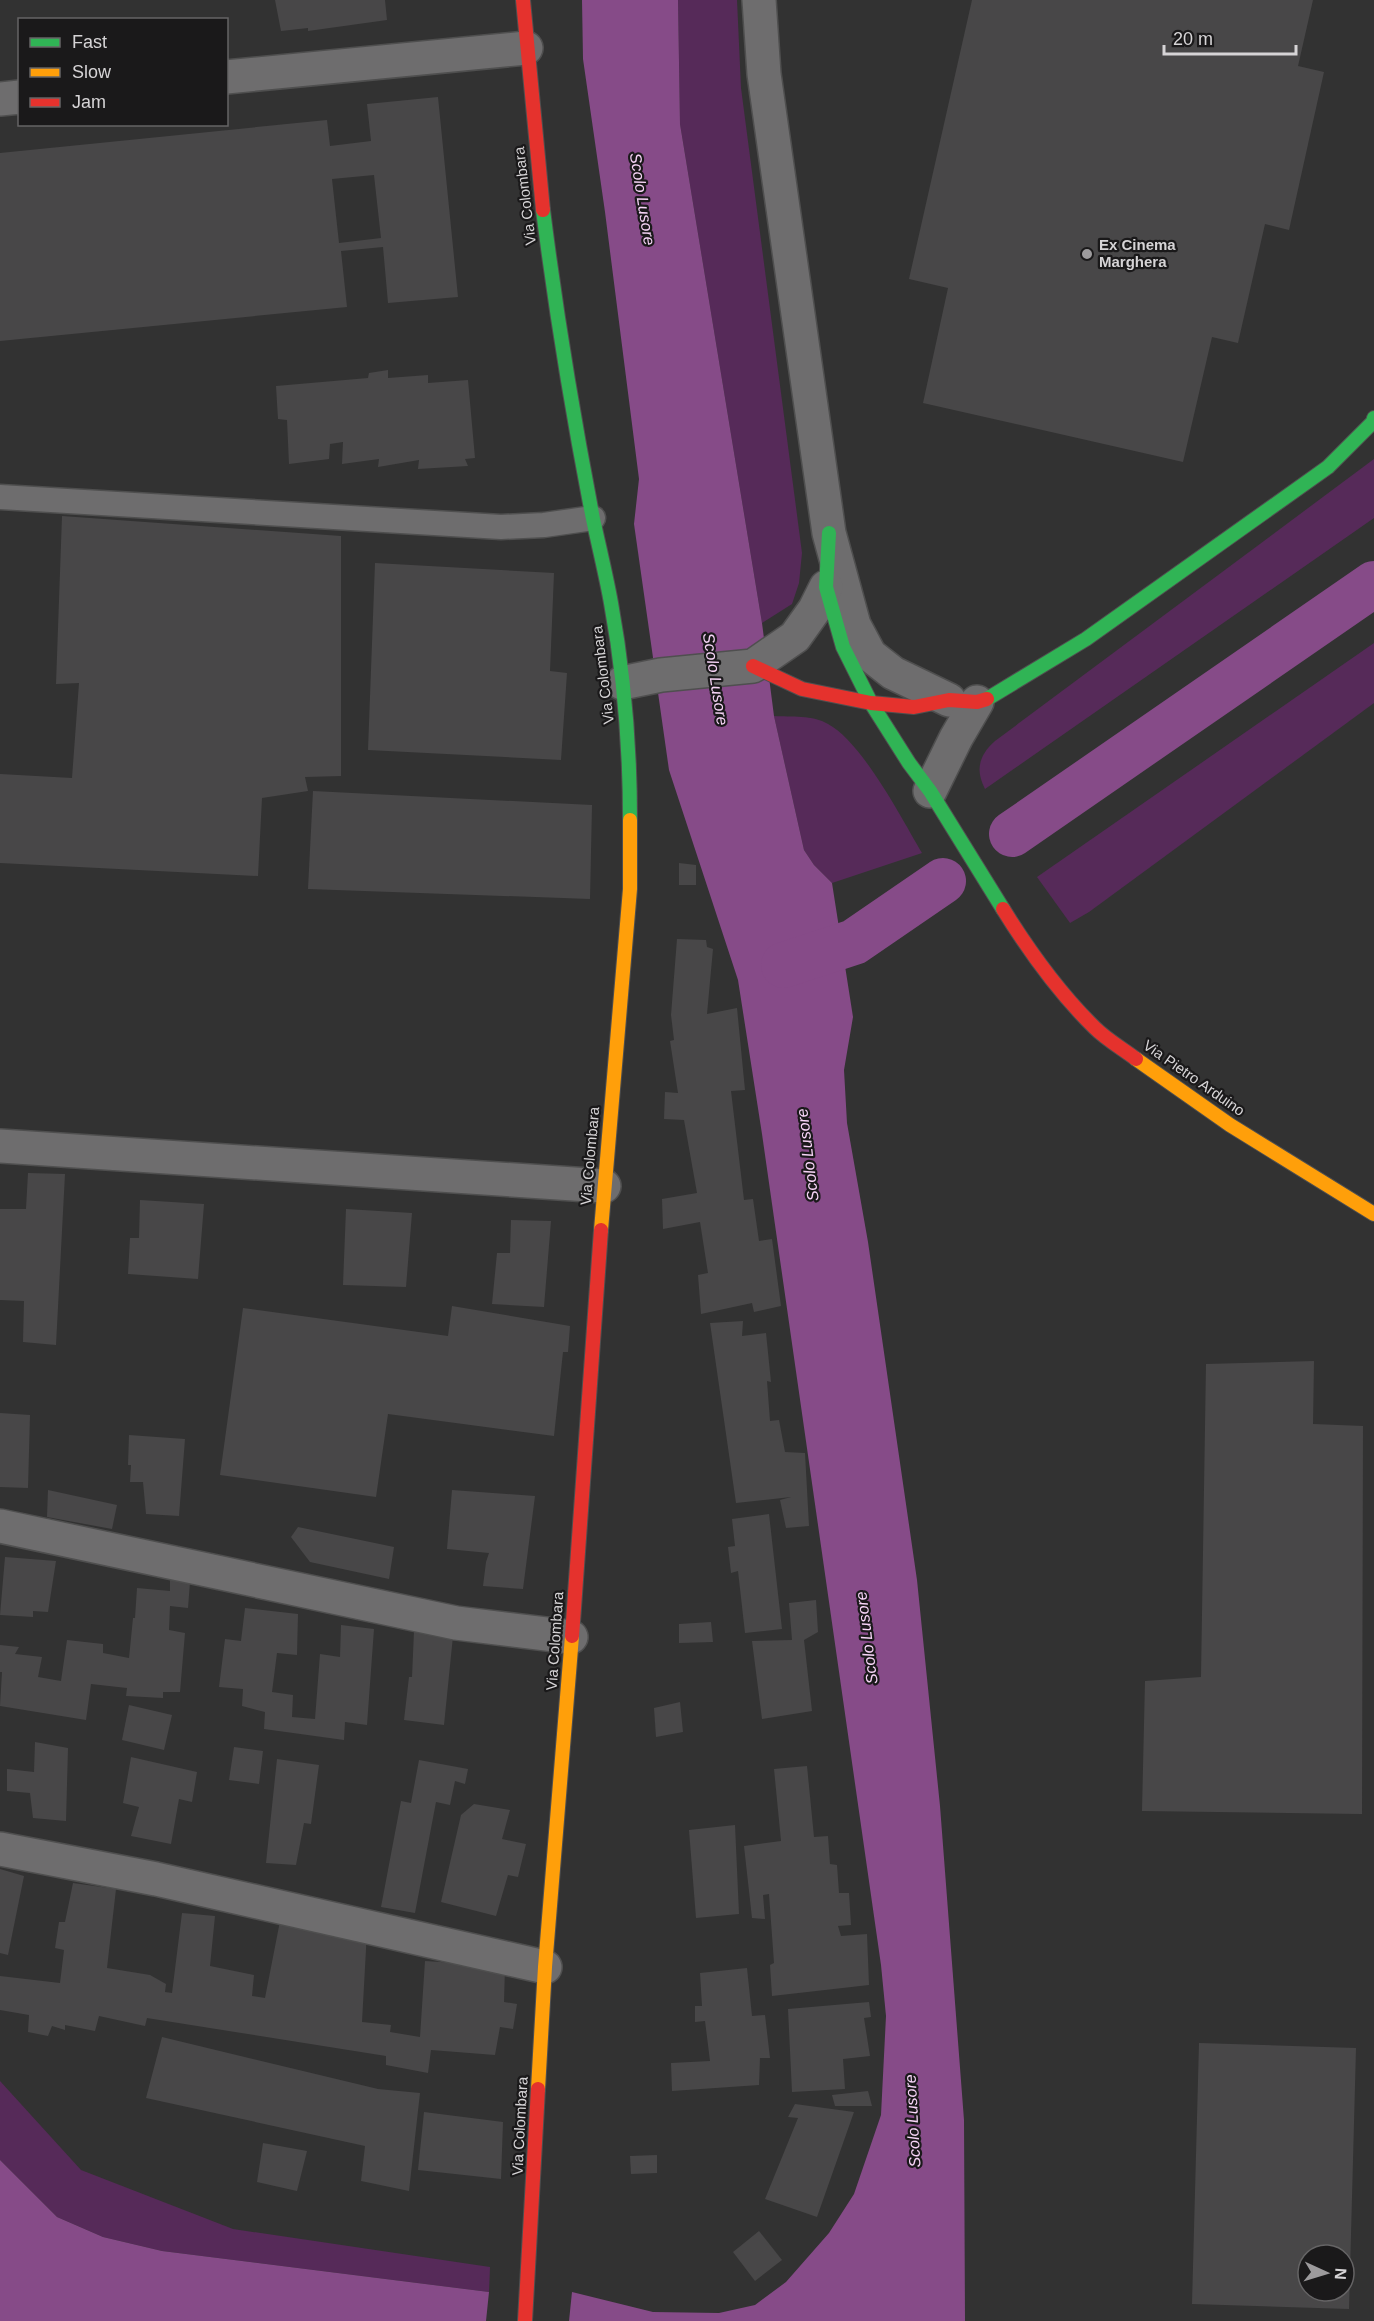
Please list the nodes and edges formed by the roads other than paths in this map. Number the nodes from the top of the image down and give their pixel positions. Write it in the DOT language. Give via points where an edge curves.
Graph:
graph roads {
  1 [pos="523,0"];
  2 [pos="759,0"];
  3 [pos="526,48"];
  4 [pos="228,77"];
  5 [pos="18,97"];
  6 [pos="0,99"];
  7 [pos="1374,418"];
  8 [pos="0,497"];
  9 [pos="593,518"];
  10 [pos="829,533"];
  11 [pos="826,587"];
  12 [pos="753,666"];
  13 [pos="622,682"];
  14 [pos="963,701"];
  15 [pos="871,703"];
  16 [pos="933,798"];
  17 [pos="0,1146"];
  18 [pos="604,1186"];
  19 [pos="1373,1214"];
  20 [pos="0,1526"];
  21 [pos="571,1637"];
  22 [pos="0,1849"];
  23 [pos="545,1967"];
  24 [pos="525,2321"];
  1 -- 3 [label="street, Via Colombara"];
  2 -- 10 [label="street" via="764,74"];
  3 -- 4 [label="street"];
  3 -- 9 [label="street, Via Colombara" via="554,294"];
  5 -- 6 [label="street"];
  7 -- 14 [label="street" via="1328,467 1086,639 992,698"];
  8 -- 9 [label="lane" via="501,527"];
  9 -- 13 [label="street, Via Colombara"];
  10 -- 11 [label="street, Via Pietro Arduino"];
  10 -- 14 [label="street" via="854,625 870,655 893,673"];
  11 -- 12 [label="street" via="795,638"];
  11 -- 15 [label="street, Via Pietro Arduino" via="843,646"];
  12 -- 13 [label="street"];
  12 -- 15 [label="street" via="802,689"];
  13 -- 18 [label="street, Via Colombara" via="630,766 630,889"];
  14 -- 15 [label="street" via="914,707"];
  14 -- 16 [label="street" via="956,738"];
  15 -- 16 [label="street, Via Pietro Arduino"];
  16 -- 19 [label="street, Via Pietro Arduino" via="1021,939 1096,1029 1230,1125"];
  17 -- 18 [label="street"];
  18 -- 21 [label="street, Via Colombara"];
  20 -- 21 [label="street" via="456,1623"];
  21 -- 23 [label="street, Via Colombara"];
  22 -- 23 [label="street" via="156,1879"];
  23 -- 24 [label="street, Via Colombara"];
}
